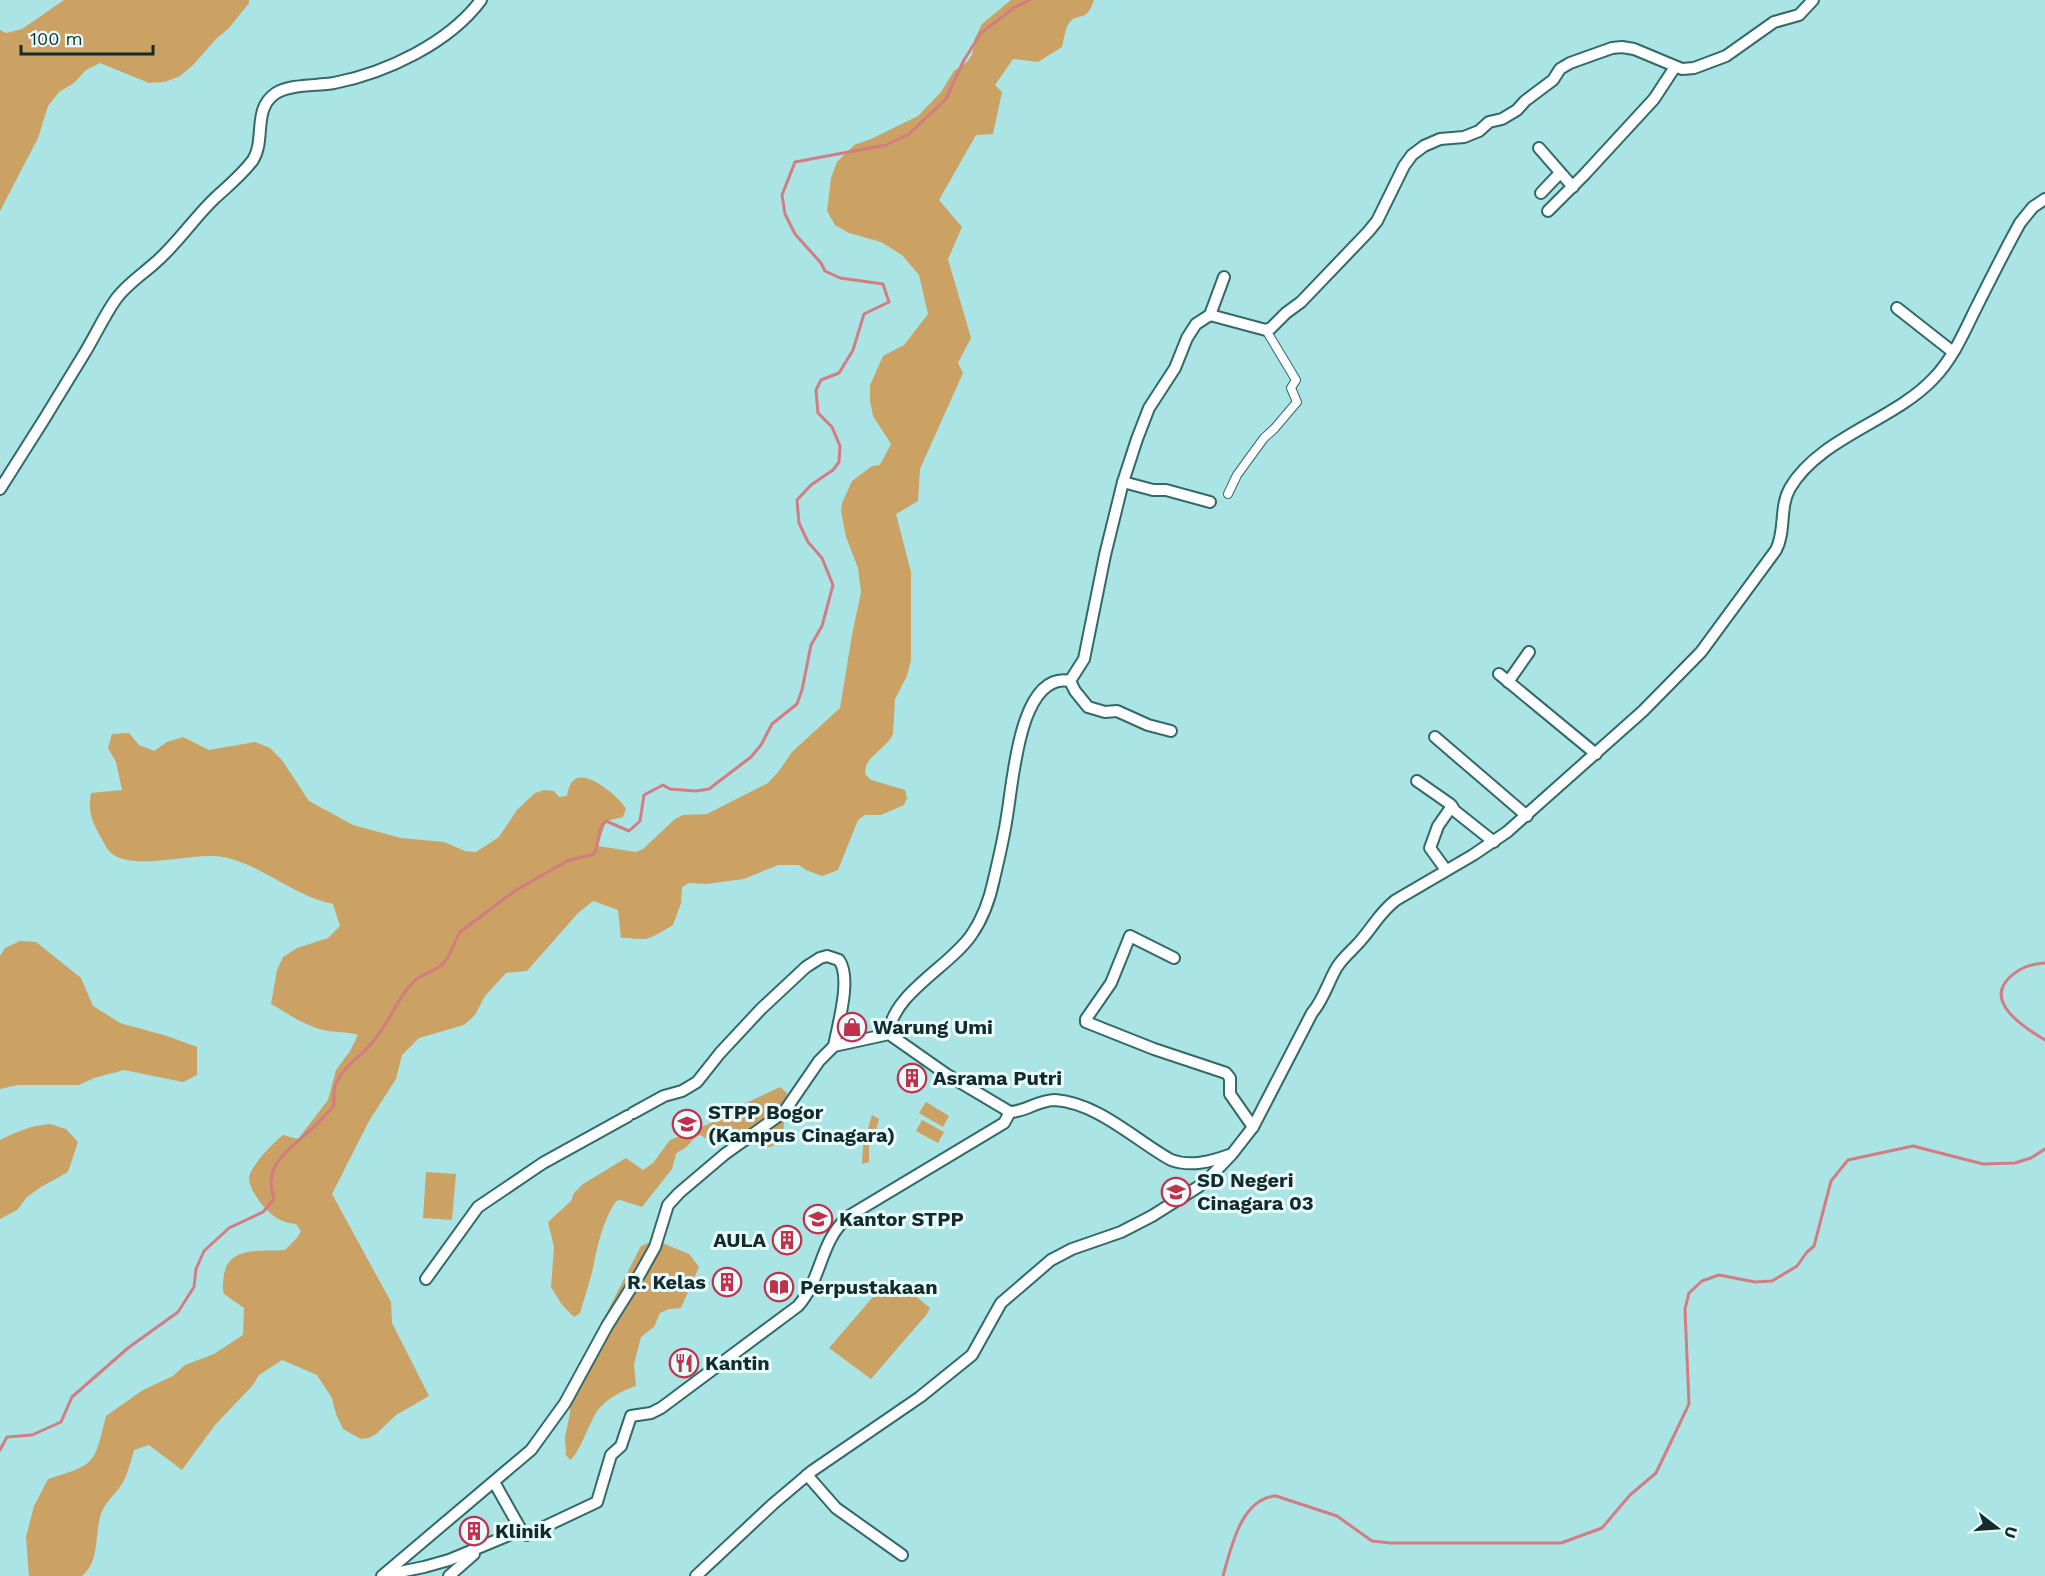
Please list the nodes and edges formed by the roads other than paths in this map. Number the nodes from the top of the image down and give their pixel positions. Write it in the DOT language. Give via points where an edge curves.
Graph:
graph roads {
  1 [pos="481,0"];
  2 [pos="1813,0"];
  3 [pos="1675,67"];
  4 [pos="1539,148"];
  5 [pos="1560,173"];
  6 [pos="1573,187"];
  7 [pos="1541,193"];
  8 [pos="2045,199"];
  9 [pos="1548,211"];
  10 [pos="1224,277"];
  11 [pos="1898,308"];
  12 [pos="1210,315"];
  13 [pos="1266,330"];
  14 [pos="1953,352"];
  15 [pos="1123,482"];
  16 [pos="0,489"];
  17 [pos="1228,494"];
  18 [pos="1210,502"];
  19 [pos="1529,652"];
  20 [pos="1070,681"];
  21 [pos="1171,731"];
  22 [pos="1435,737"];
  23 [pos="1596,754"];
  24 [pos="1417,781"];
  25 [pos="1452,806"];
  26 [pos="1527,816"];
  27 [pos="1494,842"];
  28 [pos="1446,870"];
  29 [pos="1174,958"];
  30 [pos="889,1034"];
  31 [pos="834,1046"];
  32 [pos="1010,1112"];
  33 [pos="1253,1127"];
  34 [pos="1232,1154"];
  35 [pos="426,1279"];
  36 [pos="807,1475"];
  37 [pos="494,1482"];
  38 [pos="521,1530"];
  39 [pos="484,1546"];
  40 [pos="902,1555"];
  41 [pos="382,1576"];
  42 [pos="448,1576"];
  43 [pos="696,1576"];
  1 -- 16 [label="street" via="471,14 440,40 390,67 358,78 277,92 267,101 254,158 157,262 117,298"];
  2 -- 3 [label="street" via="1799,15 1770,24 1717,61 1694,69"];
  3 -- 6 [label="street" via="1654,99"];
  3 -- 13 [label="street" via="1634,50 1612,48 1560,69 1553,80 1517,110 1489,122 1479,131 1424,146 1404,166 1372,226 1301,302"];
  4 -- 5 [label="street"];
  5 -- 6 [label="street"];
  5 -- 7 [label="street"];
  6 -- 9 [label="street"];
  8 -- 14 [label="street" via="2020,223"];
  10 -- 12 [label="street"];
  11 -- 14 [label="street"];
  12 -- 13 [label="street"];
  12 -- 15 [label="street" via="1196,324 1175,368 1149,408"];
  13 -- 17 [label="street" via="1296,380 1292,388 1297,402 1264,438"];
  14 -- 23 [label="street" via="1933,380 1914,396 1828,450 1799,475 1786,496 1781,538 1769,559 1701,652"];
  15 -- 18 [label="street"];
  15 -- 20 [label="street" via="1084,659"];
  19 -- 23 [label="street" via="1504,678"];
  20 -- 21 [label="street" via="1088,706 1105,712 1117,711"];
  20 -- 30 [label="street" via="1061,679 1044,687 1028,718 1014,760 1007,818 982,916 964,944 901,1004"];
  22 -- 26 [label="street"];
  23 -- 26 [label="street"];
  24 -- 25 [label="street"];
  25 -- 27 [label="street"];
  25 -- 28 [label="street" via="1438,826 1431,848"];
  26 -- 27 [label="street"];
  27 -- 28 [label="street"];
  28 -- 33 [label="street" via="1386,907 1347,953"];
  29 -- 33 [label="street" via="1130,936 1111,983 1086,1022 1227,1073 1230,1094"];
  30 -- 31 [label="street"];
  30 -- 32 [label="street"];
  31 -- 35 [label="street" via="845,972 839,960 827,956 791,979 697,1082 543,1163 478,1207"];
  31 -- 37 [label="street" via="784,1112 725,1154 668,1205 655,1247 565,1403 531,1450"];
  32 -- 34 [label="street" via="1044,1101 1067,1102 1097,1114 1180,1163 1198,1163"];
  32 -- 38 [label="street" via="1004,1123 837,1225 807,1296 798,1306 661,1408 629,1419 621,1446 611,1455 597,1502 538,1531 526,1535"];
  33 -- 34 [label="street"];
  34 -- 36 [label="street" via="1198,1187 1152,1216 1051,1260 1000,1303 972,1355 920,1397"];
  36 -- 40 [label="street" via="836,1508"];
  36 -- 43 [label="street"];
  37 -- 38 [label="street"];
  37 -- 41 [label="street"];
  38 -- 39 [label="street"];
  39 -- 41 [label="street" via="424,1567"];
  39 -- 42 [label="street"];
}
